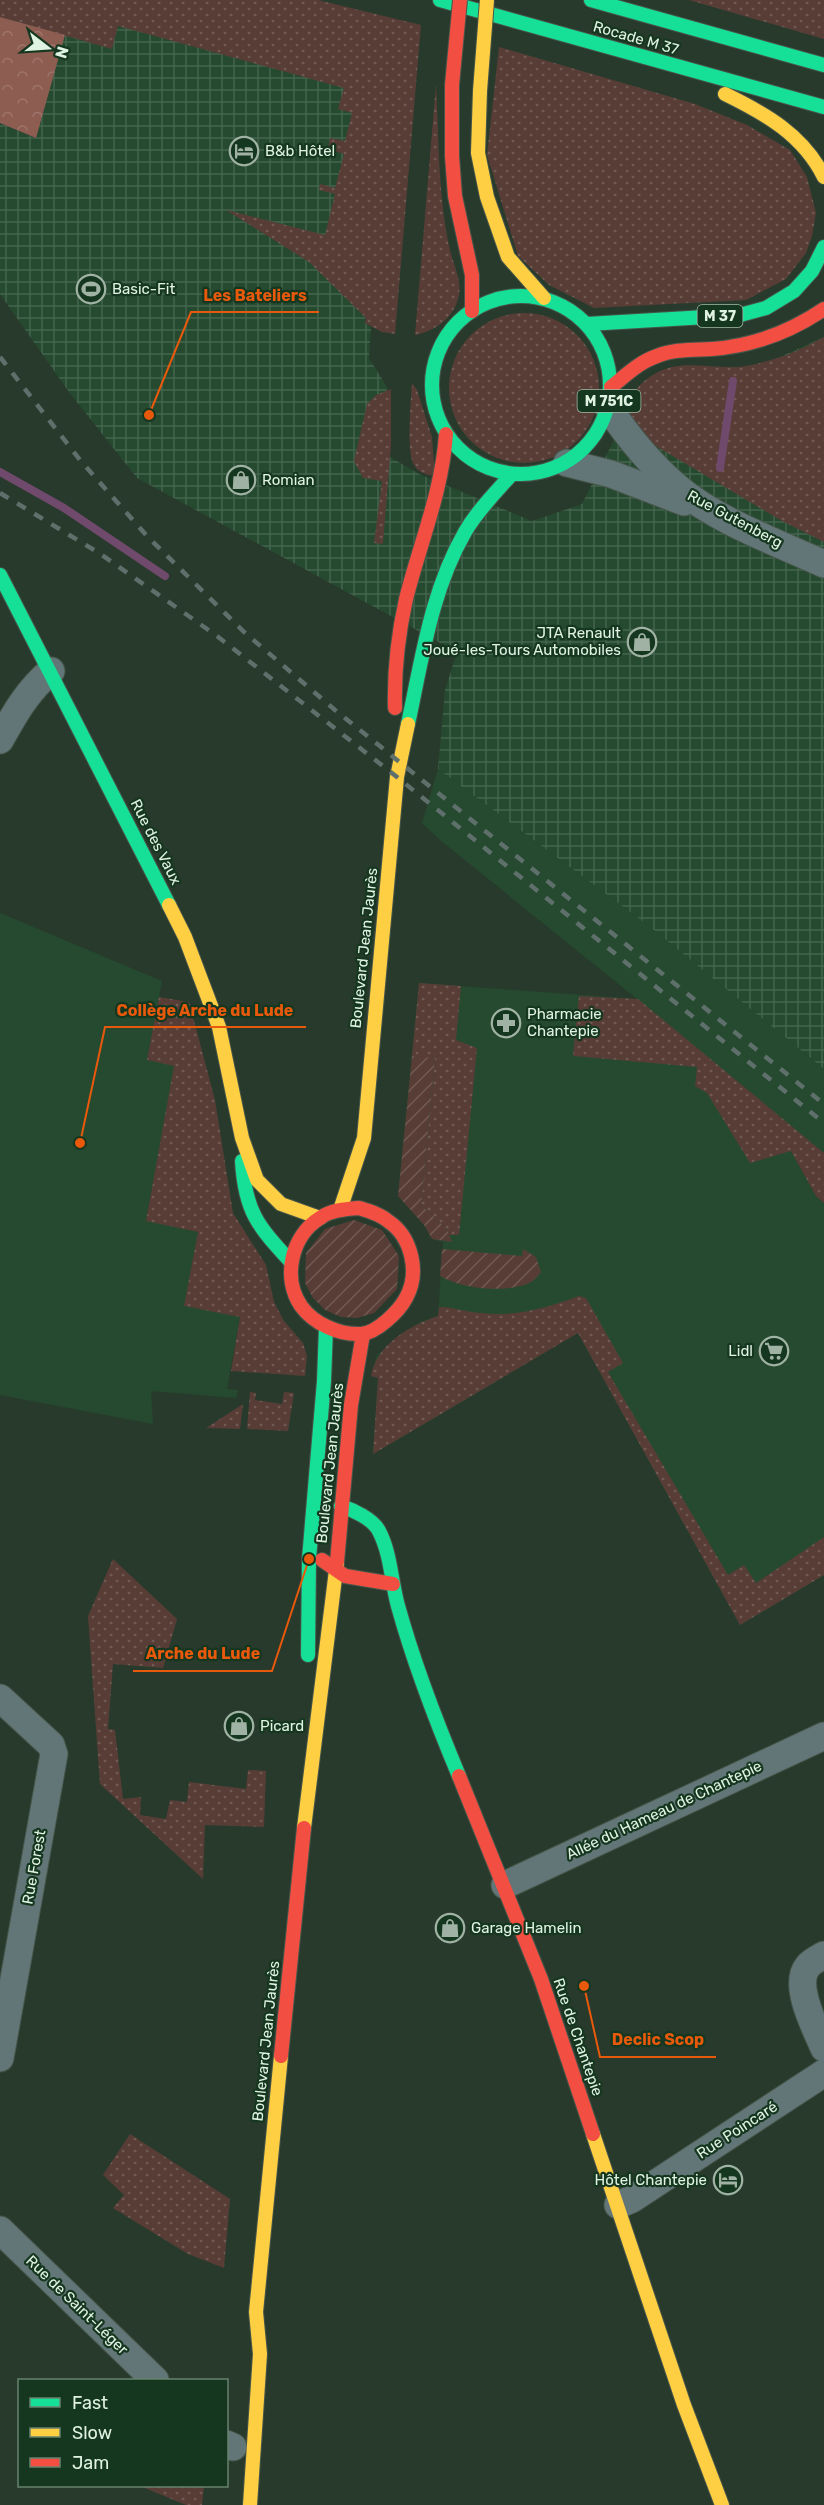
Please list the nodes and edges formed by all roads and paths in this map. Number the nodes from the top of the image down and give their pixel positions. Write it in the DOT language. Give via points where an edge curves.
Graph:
graph roads {
  1 [pos="440,0"];
  2 [pos="460,0"];
  3 [pos="487,0"];
  4 [pos="591,0"];
  5 [pos="667,64"];
  6 [pos="824,65"];
  7 [pos="824,107"];
  8 [pos="824,177"];
  9 [pos="824,247"];
  10 [pos="544,298"];
  11 [pos="824,309"];
  12 [pos="471,311"];
  13 [pos="587,324"];
  14 [pos="610,397"];
  15 [pos="447,434"];
  16 [pos="567,463"];
  17 [pos="512,475"];
  18 [pos="722,516"];
  19 [pos="824,564"];
  20 [pos="0,575"];
  21 [pos="51,671"];
  22 [pos="0,740"];
  23 [pos="399,762"];
  24 [pos="242,1138"];
  25 [pos="364,1138"];
  26 [pos="370,1171"];
  27 [pos="375,1193"];
  28 [pos="340,1210"];
  29 [pos="379,1216"];
  30 [pos="320,1218"];
  31 [pos="291,1262"];
  32 [pos="326,1327"];
  33 [pos="363,1334"];
  34 [pos="341,1506"];
  35 [pos="310,1551"];
  36 [pos="336,1570"];
  37 [pos="393,1584"];
  38 [pos="0,1698"];
  39 [pos="824,1736"];
  40 [pos="309,1774"];
  41 [pos="505,1885"];
  42 [pos="824,1955"];
  43 [pos="824,2048"];
  44 [pos="0,2058"];
  45 [pos="824,2073"];
  46 [pos="618,2205"];
  47 [pos="0,2230"];
  48 [pos="256,2312"];
  49 [pos="245,2340"];
  50 [pos="154,2379"];
  51 [pos="250,2505"];
  52 [pos="722,2505"];
  1 -- 5 [label="main road, Rocade M 37"];
  2 -- 12 [label="main road, bridge" via="452,85 452,156 455,196 472,274"];
  3 -- 10 [label="main road, M 751C, bridge" via="478,153 487,197 508,256"];
  4 -- 6 [label="main road, Rocade M 37"];
  5 -- 7 [label="main road, Rocade M 37"];
  5 -- 8 [label="main road" via="779,124 802,143"];
  9 -- 13 [label="main road, M 37" via="812,271 794,291 766,308 740,315"];
  10 -- 12 [label="main road, M 751C" via="494,300"];
  10 -- 13 [label="main road, M 751C" via="567,308"];
  11 -- 14 [label="main road, M 37" via="774,338 653,357"];
  12 -- 15 [label="main road, M 751C" via="451,330 433,367 435,409"];
  13 -- 14 [label="main road, M 751C" via="600,342 608,364"];
  14 -- 16 [label="main road, M 751C" via="601,427"];
  14 -- 18 [label="street, Rue Gutenberg" via="653,465 678,488"];
  15 -- 17 [label="main road, M 751C" via="464,454 486,468"];
  15 -- 23 [label="main road, Boulevard Jean Jaurès" via="446,464 401,623 394,690"];
  16 -- 17 [label="main road, M 751C" via="540,473"];
  16 -- 18 [label="street" via="611,474"];
  17 -- 23 [label="main road, Boulevard Jean Jaurès" via="486,501 465,531 438,592"];
  18 -- 19 [label="street, Rue Gutenberg"];
  20 -- 21 [label="main road, Rue des Vaux"];
  21 -- 22 [label="street" via="23,698"];
  21 -- 24 [label="main road, Rue des Vaux" via="203,980 219,1027"];
  23 -- 25 [label="main road, Boulevard Jean Jaurès"];
  24 -- 30 [label="main road, Rue des Vaux" via="264,1189 281,1204"];
  24 -- 31 [label="main road, Rue des Vaux" via="243,1180 251,1215"];
  25 -- 26 [label="main road, Boulevard Jean Jaurès"];
  25 -- 28 [label="main road, Boulevard Jean Jaurès"];
  27 -- 29 [label="main road"];
  28 -- 29 [label="main road" via="359,1208"];
  28 -- 30 [label="main road"];
  29 -- 33 [label="main road" via="402,1234 414,1270 403,1305 392,1317"];
  30 -- 31 [label="main road" via="306,1229"];
  31 -- 32 [label="main road" via="291,1282 298,1300 310,1316"];
  32 -- 33 [label="main road"];
  32 -- 35 [label="main road, Boulevard Jean Jaurès"];
  33 -- 34 [label="main road, Boulevard Jean Jaurès"];
  34 -- 36 [label="main road, Boulevard Jean Jaurès"];
  34 -- 37 [label="main road, Rue de Chantepie" via="378,1528"];
  35 -- 36 [label="main road, Boulevard Jean Jaurès"];
  35 -- 40 [label="main road, Boulevard Jean Jaurès"];
  36 -- 37 [label="main road" via="345,1576"];
  36 -- 40 [label="main road, Boulevard Jean Jaurès"];
  37 -- 41 [label="main road, Rue de Chantepie" via="441,1731"];
  38 -- 44 [label="street, Rue Forest" via="51,1745 54,1754"];
  39 -- 41 [label="street, Allée du Hameau de Chantepie"];
  40 -- 48 [label="main road, Boulevard Jean Jaurès"];
  41 -- 46 [label="main road, Rue de Chantepie"];
  42 -- 43 [label="street" via="803,1973 804,2002"];
  45 -- 46 [label="street, Rue Poincaré"];
  46 -- 52 [label="main road, Rue de Chantepie" via="684,2405"];
  47 -- 50 [label="street, Rue de Saint-Léger"];
  48 -- 49 [label="main road, Boulevard Jean Jaurès"];
  48 -- 51 [label="main road, Boulevard Jean Jaurès" via="260,2354"];
}
